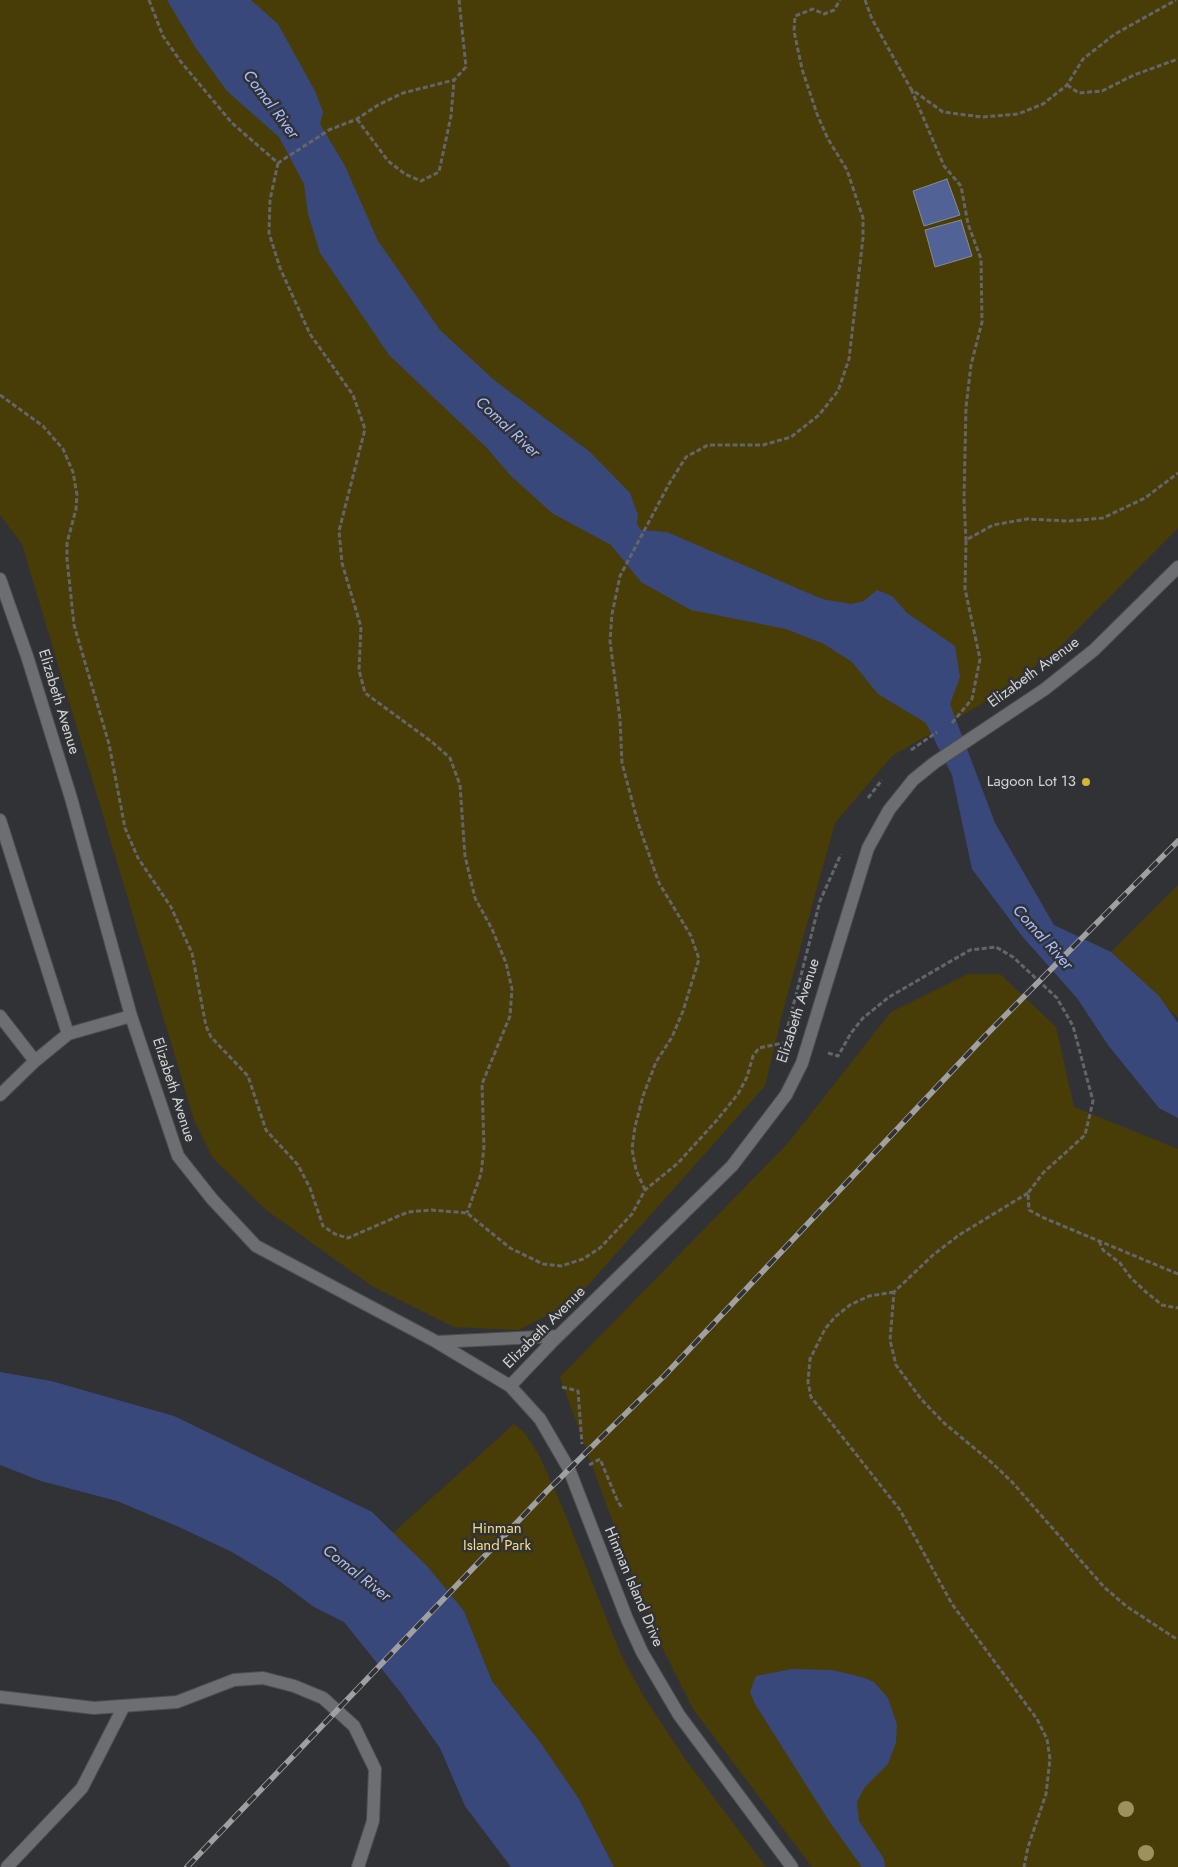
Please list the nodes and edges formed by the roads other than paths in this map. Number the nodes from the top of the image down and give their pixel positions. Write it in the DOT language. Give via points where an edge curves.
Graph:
graph roads {
  1 [pos="1178,567"];
  2 [pos="0,579"];
  3 [pos="0,820"];
  4 [pos="0,1016"];
  5 [pos="131,1016"];
  6 [pos="68,1034"];
  7 [pos="35,1061"];
  8 [pos="0,1095"];
  9 [pos="558,1336"];
  10 [pos="436,1342"];
  11 [pos="510,1386"];
  12 [pos="0,1697"];
  13 [pos="124,1706"];
  14 [pos="7,1867"];
  15 [pos="358,1867"];
  16 [pos="792,1867"];
  1 -- 9 [label="street, Elizabeth Avenue" via="1094,650 1045,689 913,780 889,810 868,848 802,1063 786,1095 732,1166"];
  2 -- 5 [label="street, Elizabeth Avenue" via="71,798"];
  3 -- 6 [label="street"];
  4 -- 7 [label="street"];
  5 -- 6 [label="street"];
  5 -- 10 [label="street, Elizabeth Avenue" via="178,1156 212,1200 256,1246"];
  6 -- 7 [label="street"];
  7 -- 8 [label="street"];
  9 -- 10 [label="street"];
  9 -- 11 [label="street, Elizabeth Avenue"];
  10 -- 11 [label="street, Elizabeth Avenue"];
  11 -- 16 [label="street, Hinman Island Drive" via="540,1419 563,1456 626,1619 642,1652 679,1715"];
  12 -- 13 [label="street" via="94,1708"];
  13 -- 14 [label="street" via="82,1788"];
  13 -- 15 [label="street" via="178,1702 234,1680 263,1678 323,1698 354,1726 375,1769 373,1821"];
}
